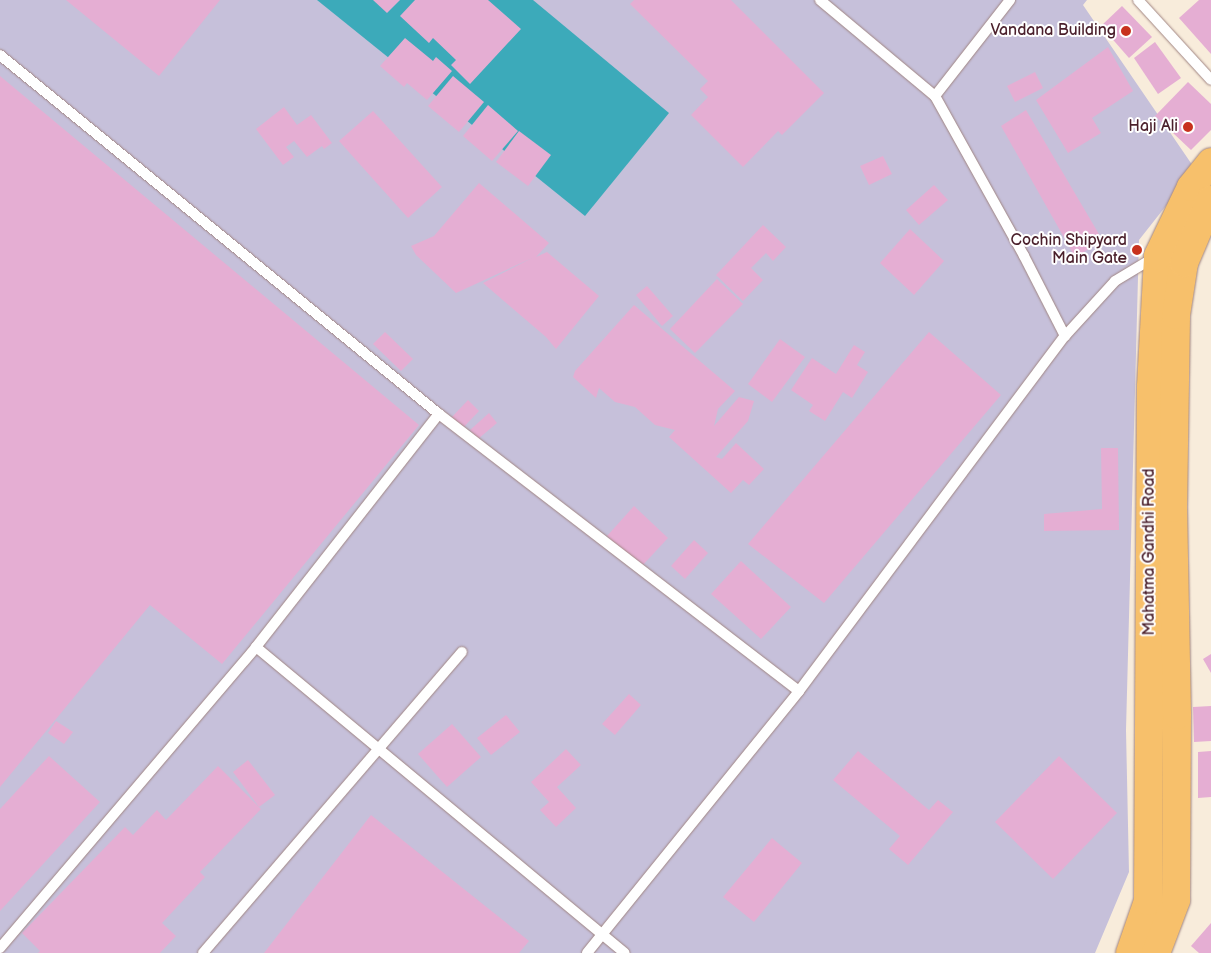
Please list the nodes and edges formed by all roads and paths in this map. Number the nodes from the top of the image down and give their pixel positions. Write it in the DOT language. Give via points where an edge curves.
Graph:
graph roads {
  1 [pos="820,0"];
  2 [pos="1010,0"];
  3 [pos="1140,1"];
  4 [pos="0,55"];
  5 [pos="1211,80"];
  6 [pos="934,96"];
  7 [pos="1211,162"];
  8 [pos="1211,199"];
  9 [pos="1171,260"];
  10 [pos="1065,336"];
  11 [pos="439,414"];
  12 [pos="256,647"];
  13 [pos="462,652"];
  14 [pos="799,691"];
  15 [pos="378,748"];
  16 [pos="603,933"];
  17 [pos="0,948"];
  18 [pos="203,953"];
  19 [pos="587,953"];
  20 [pos="624,953"];
  21 [pos="1130,953"];
  22 [pos="1156,953"];
  1 -- 6 [label="lane"];
  2 -- 6 [label="lane"];
  3 -- 5 [label="lane"];
  4 -- 11 [label="lane"];
  6 -- 10 [label="lane"];
  7 -- 9 [label="main road, Mahatma Gandhi Road" via="1192,187"];
  8 -- 9 [label="main road, Mahatma Gandhi Road"];
  9 -- 10 [label="lane" via="1115,281"];
  9 -- 21 [label="main road, Mahatma Gandhi Road" via="1151,387 1148,901"];
  9 -- 22 [label="main road, Mahatma Gandhi Road" via="1176,314 1173,508 1176,900"];
  10 -- 14 [label="lane"];
  11 -- 12 [label="lane"];
  11 -- 14 [label="lane"];
  12 -- 15 [label="lane"];
  12 -- 17 [label="lane"];
  13 -- 15 [label="lane"];
  14 -- 16 [label="lane"];
  15 -- 16 [label="lane"];
  15 -- 18 [label="lane"];
  16 -- 19 [label="lane"];
  16 -- 20 [label="lane"];
}
